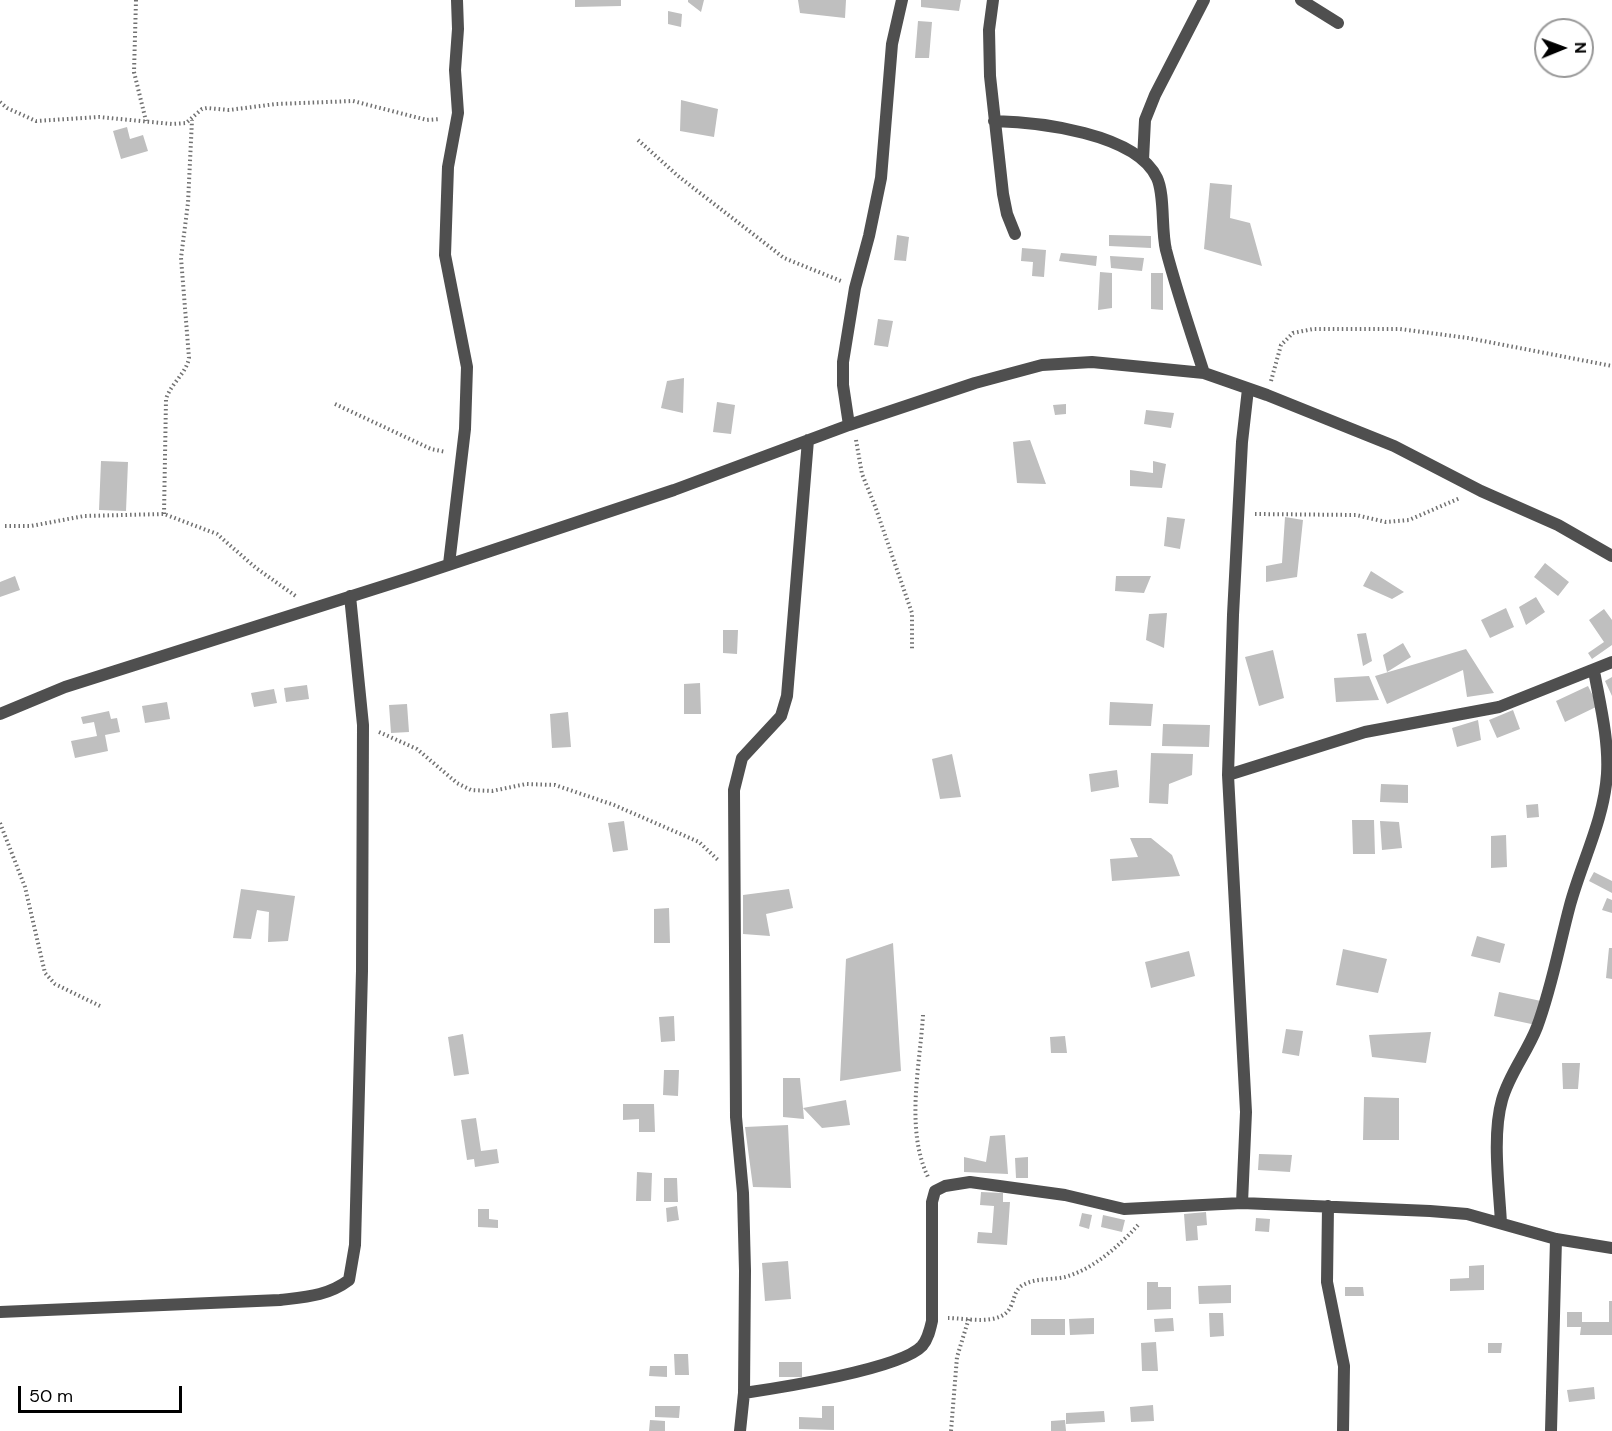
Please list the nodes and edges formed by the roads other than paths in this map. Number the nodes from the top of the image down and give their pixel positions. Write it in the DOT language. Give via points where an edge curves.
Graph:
graph roads {
  1 [pos="457,0"];
  2 [pos="902,0"];
  3 [pos="993,0"];
  4 [pos="1204,0"];
  5 [pos="1301,0"];
  6 [pos="1338,23"];
  7 [pos="994,121"];
  8 [pos="1143,160"];
  9 [pos="1015,234"];
  10 [pos="1204,373"];
  11 [pos="1248,389"];
  12 [pos="851,425"];
  13 [pos="808,440"];
  14 [pos="1612,556"];
  15 [pos="449,564"];
  16 [pos="350,596"];
  17 [pos="1612,662"];
  18 [pos="1594,671"];
  19 [pos="0,714"];
  20 [pos="1228,775"];
  21 [pos="1607,815"];
  22 [pos="1242,1203"];
  23 [pos="1328,1206"];
  24 [pos="1501,1223"];
  25 [pos="1556,1239"];
  26 [pos="1612,1248"];
  27 [pos="0,1312"];
  28 [pos="744,1393"];
  29 [pos="740,1431"];
  30 [pos="1343,1431"];
  31 [pos="1551,1431"];
  1 -- 15 [label="street" via="458,114 448,167 445,255 466,367 465,429"];
  2 -- 12 [label="street" via="892,44 881,178 855,288 843,362"];
  3 -- 7 [label="street" via="989,30"];
  4 -- 8 [label="street" via="1148,111"];
  5 -- 6 [label="street"];
  7 -- 8 [label="street" via="1089,133"];
  7 -- 9 [label="street" via="1007,214"];
  8 -- 10 [label="street" via="1157,177 1166,250"];
  10 -- 11 [label="street"];
  10 -- 12 [label="street" via="1092,362 1042,365"];
  11 -- 14 [label="street" via="1394,446 1558,525"];
  11 -- 20 [label="street"];
  12 -- 13 [label="street"];
  13 -- 15 [label="street" via="674,490"];
  13 -- 28 [label="street" via="788,696 781,716 738,767 734,790 736,1117 743,1193"];
  15 -- 16 [label="street"];
  16 -- 19 [label="street" via="65,687"];
  16 -- 27 [label="street" via="363,725 362,971 355,1245 349,1280 322,1295 280,1300"];
  17 -- 18 [label="street"];
  18 -- 20 [label="street" via="1499,706 1365,732"];
  18 -- 21 [label="street" via="1604,732"];
  20 -- 22 [label="street" via="1246,1112"];
  21 -- 24 [label="street" via="1570,905 1536,1030 1512,1072 1501,1102"];
  22 -- 23 [label="street"];
  22 -- 28 [label="street" via="1124,1209 1065,1195 970,1182 945,1186 935,1191 930,1218 932,1321 921,1347 907,1356 803,1384"];
  23 -- 24 [label="street" via="1457,1213"];
  23 -- 30 [label="street" via="1327,1282 1344,1366"];
  24 -- 25 [label="street"];
  25 -- 26 [label="street"];
  25 -- 31 [label="street"];
  28 -- 29 [label="street"];
}
